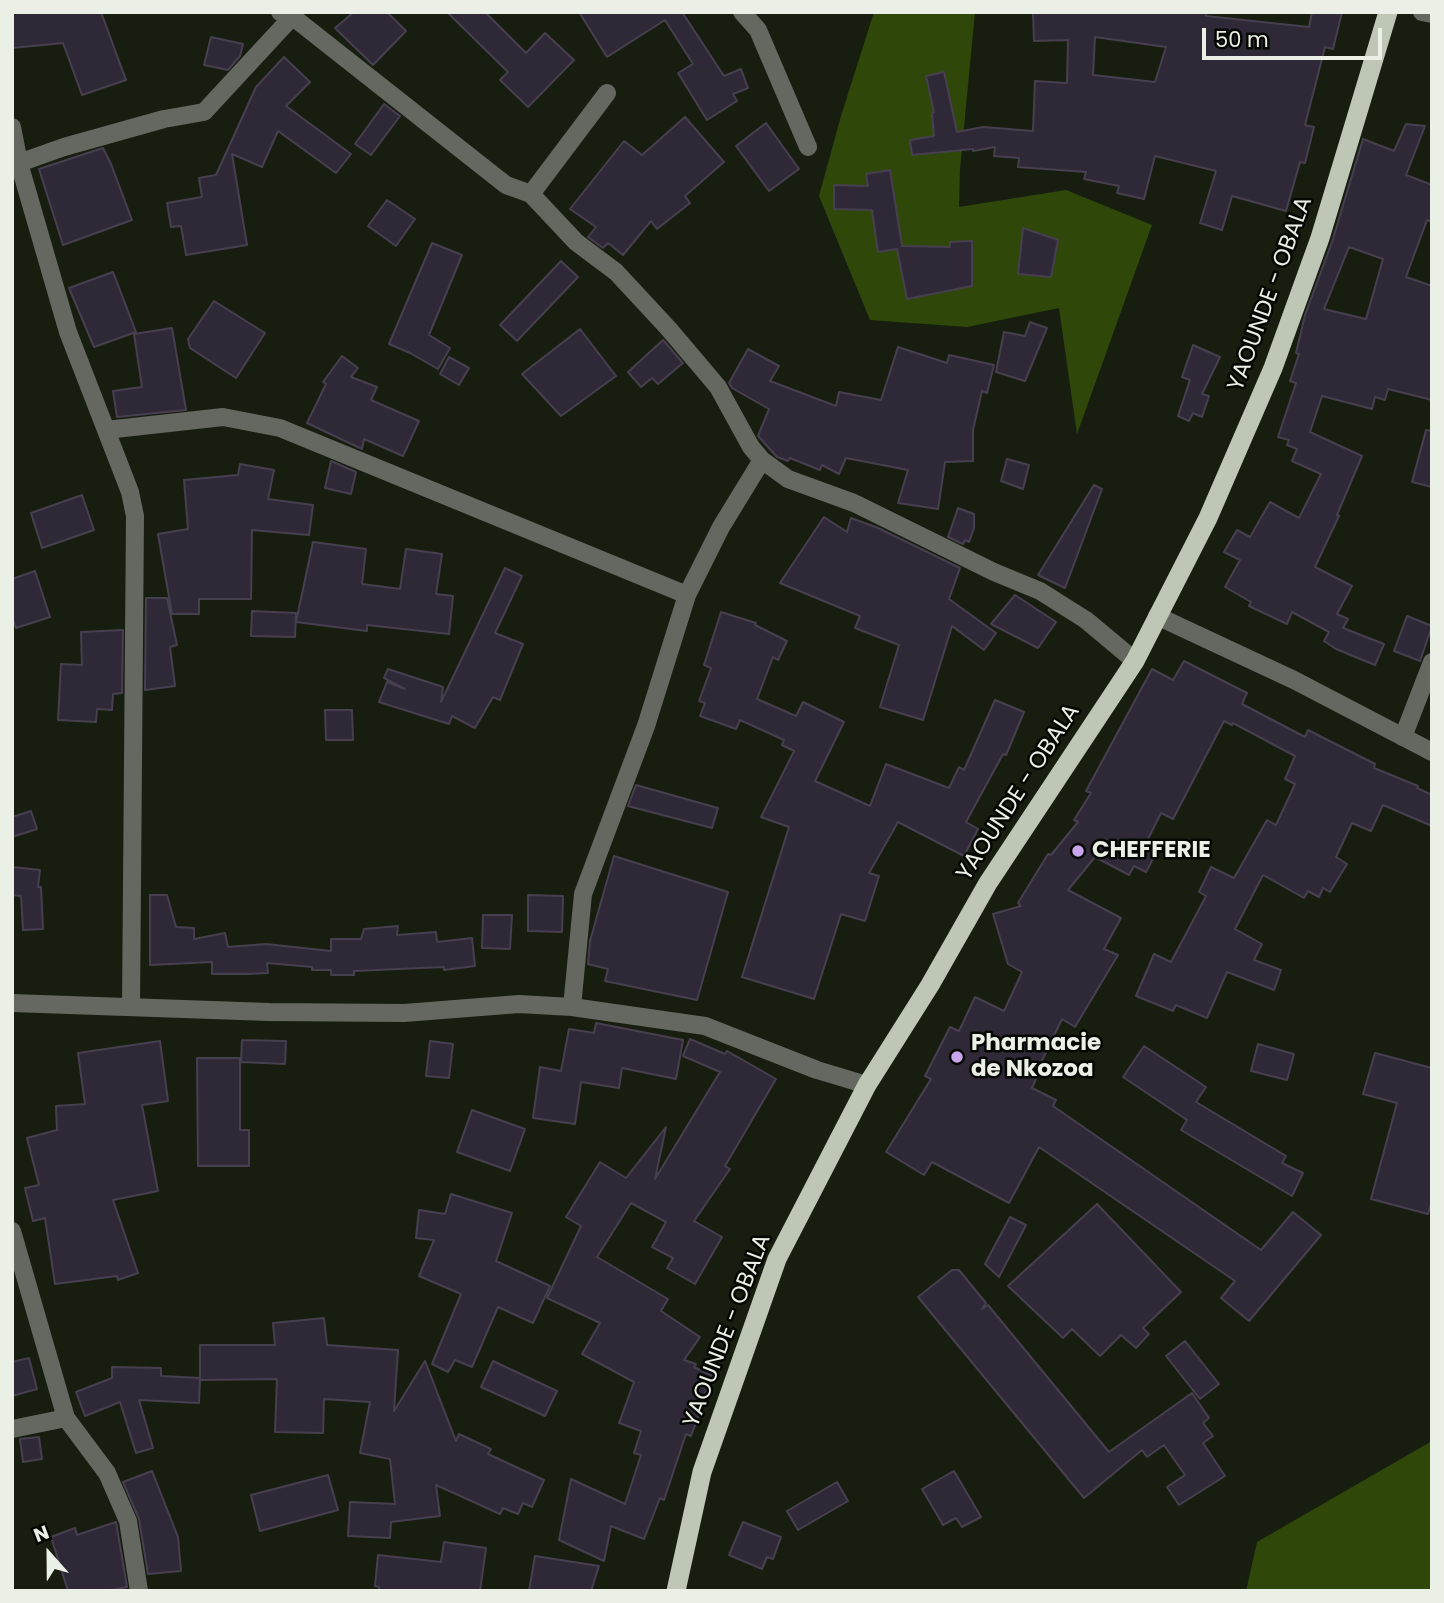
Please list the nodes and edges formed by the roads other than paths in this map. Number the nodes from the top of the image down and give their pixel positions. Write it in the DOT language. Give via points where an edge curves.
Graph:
graph roads {
  1 [pos="742,12"];
  2 [pos="1388,12"];
  3 [pos="1422,12"];
  4 [pos="1432,14"];
  5 [pos="286,15"];
  6 [pos="607,93"];
  7 [pos="12,127"];
  8 [pos="808,148"];
  9 [pos="19,163"];
  10 [pos="531,194"];
  11 [pos="106,430"];
  12 [pos="762,460"];
  13 [pos="687,595"];
  14 [pos="1157,617"];
  15 [pos="1135,661"];
  16 [pos="1432,662"];
  17 [pos="1404,737"];
  18 [pos="1432,751"];
  19 [pos="12,1003"];
  20 [pos="131,1006"];
  21 [pos="572,1007"];
  22 [pos="867,1085"];
  23 [pos="12,1231"];
  24 [pos="66,1418"];
  25 [pos="12,1429"];
  26 [pos="139,1591"];
  27 [pos="676,1591"];
  1 -- 8 [label="street" via="758,30"];
  2 -- 14 [label="highway, YAOUNDE - OBALA" via="1321,238 1273,368 1208,518"];
  3 -- 4 [label="street"];
  5 -- 9 [label="street" via="204,112 164,119"];
  5 -- 10 [label="street" via="506,185"];
  6 -- 10 [label="street"];
  7 -- 9 [label="street"];
  9 -- 11 [label="street" via="68,332"];
  10 -- 12 [label="street" via="576,242 616,272 668,328 718,387"];
  11 -- 13 [label="street" via="223,417 280,428"];
  11 -- 20 [label="street" via="135,516"];
  12 -- 13 [label="street"];
  12 -- 15 [label="street" via="788,480 854,503 1040,591 1086,620"];
  13 -- 21 [label="street" via="646,726 583,894"];
  14 -- 15 [label="highway, YAOUNDE - OBALA"];
  14 -- 17 [label="street"];
  15 -- 22 [label="highway, YAOUNDE - OBALA" via="988,883"];
  16 -- 17 [label="street"];
  17 -- 18 [label="street"];
  19 -- 20 [label="street"];
  20 -- 21 [label="street" via="404,1013 519,1004"];
  21 -- 22 [label="street" via="705,1026"];
  22 -- 27 [label="highway, YAOUNDE - OBALA" via="777,1259 702,1472"];
  23 -- 24 [label="street"];
  24 -- 25 [label="street"];
  24 -- 26 [label="street" via="107,1473 128,1521"];
}
